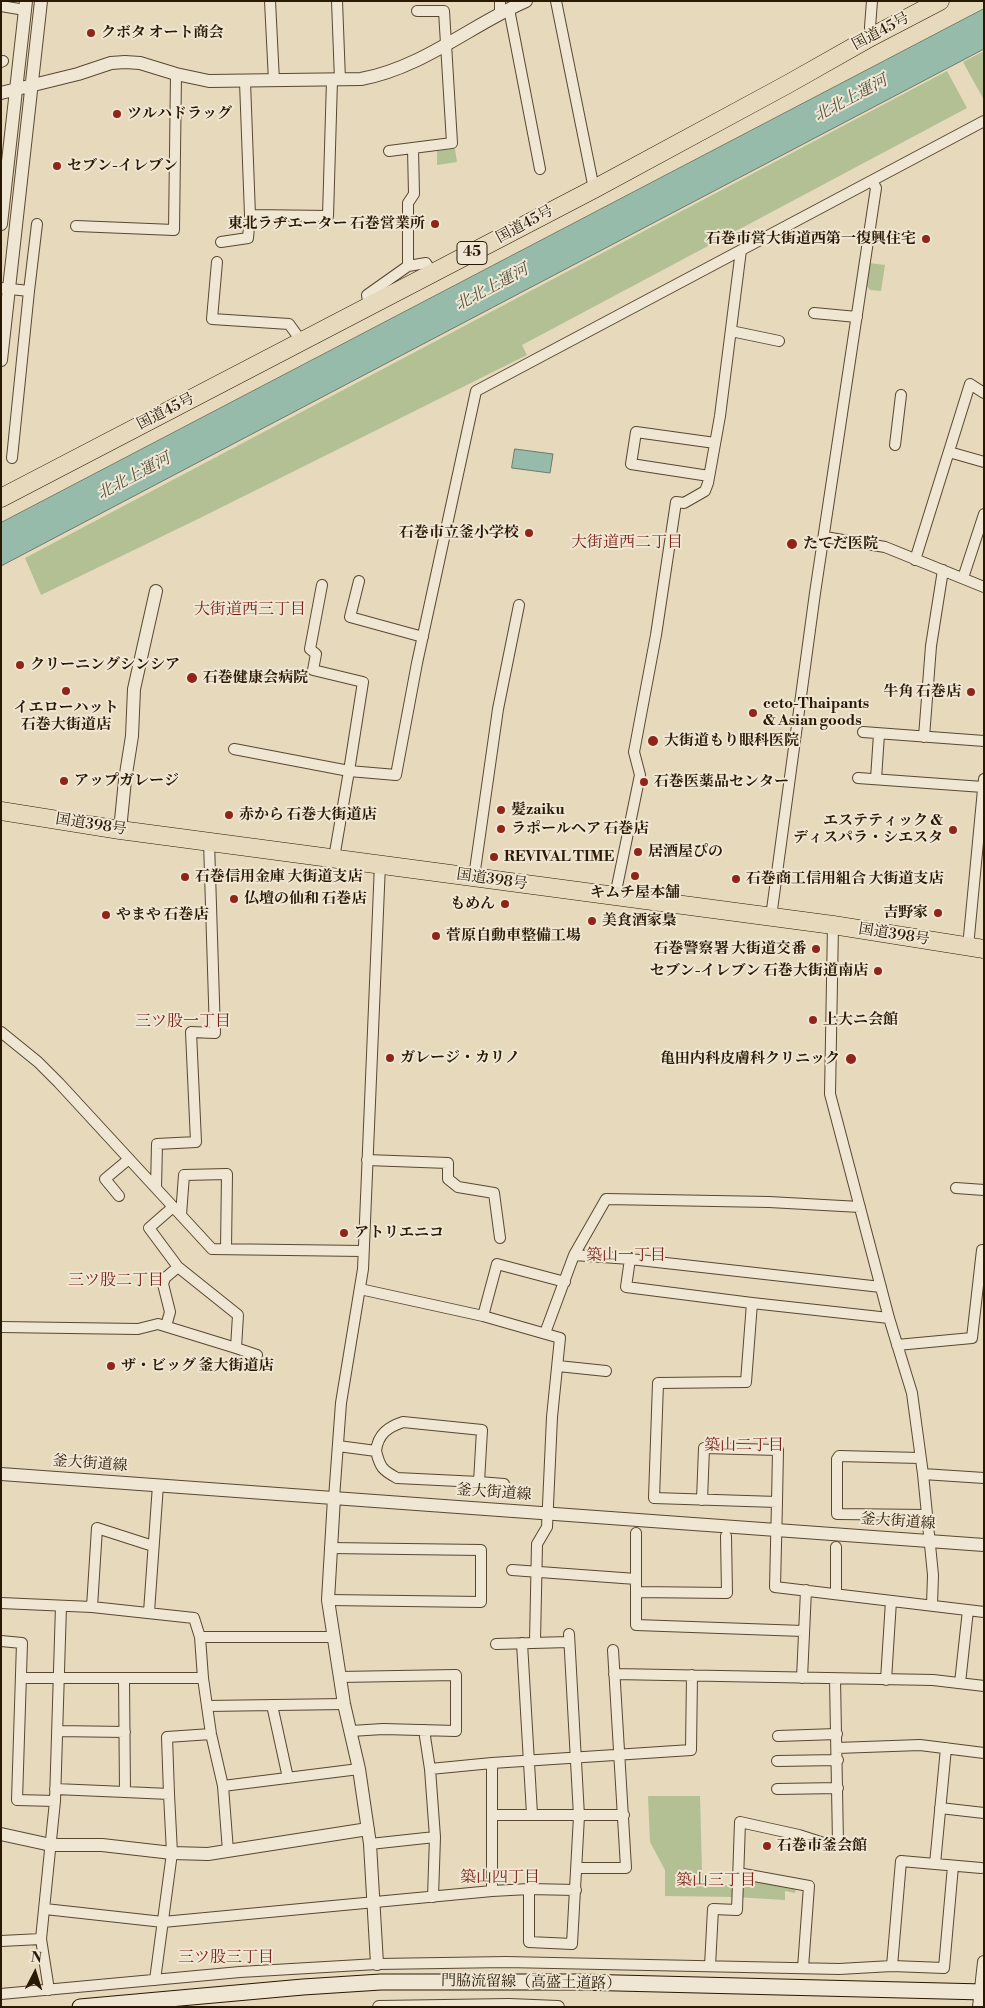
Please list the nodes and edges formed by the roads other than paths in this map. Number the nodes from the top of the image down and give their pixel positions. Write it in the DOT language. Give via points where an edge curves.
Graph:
graph roads {
  1 [pos="41,1"];
  2 [pos="270,1"];
  3 [pos="337,1"];
  4 [pos="526,1"];
  5 [pos="556,1"];
  6 [pos="872,1"];
  7 [pos="940,1"];
  8 [pos="6,5"];
  9 [pos="25,6"];
  10 [pos="503,8"];
  11 [pos="416,12"];
  12 [pos="871,37"];
  13 [pos="446,44"];
  14 [pos="176,74"];
  15 [pos="336,80"];
  16 [pos="274,81"];
  17 [pos="245,82"];
  18 [pos="32,86"];
  19 [pos="16,90"];
  20 [pos="1,93"];
  21 [pos="984,121"];
  22 [pos="413,149"];
  23 [pos="388,152"];
  24 [pos="540,169"];
  25 [pos="872,181"];
  26 [pos="594,189"];
  27 [pos="250,215"];
  28 [pos="1,224"];
  29 [pos="37,224"];
  30 [pos="76,226"];
  31 [pos="221,242"];
  32 [pos="740,250"];
  33 [pos="217,262"];
  34 [pos="408,266"];
  35 [pos="432,274"];
  36 [pos="6,289"];
  37 [pos="29,291"];
  38 [pos="369,307"];
  39 [pos="814,313"];
  40 [pos="857,317"];
  41 [pos="731,331"];
  42 [pos="778,341"];
  43 [pos="302,342"];
  44 [pos="1,360"];
  45 [pos="984,393"];
  46 [pos="901,395"];
  47 [pos="715,444"];
  48 [pos="895,444"];
  49 [pos="949,452"];
  50 [pos="12,458"];
  51 [pos="984,462"];
  52 [pos="709,476"];
  53 [pos="1,498"];
  54 [pos="983,519"];
  55 [pos="824,537"];
  56 [pos="916,560"];
  57 [pos="943,570"];
  58 [pos="963,578"];
  59 [pos="359,581"];
  60 [pos="322,585"];
  61 [pos="984,587"];
  62 [pos="156,591"];
  63 [pos="519,605"];
  64 [pos="423,636"];
  65 [pos="863,732"];
  66 [pos="879,734"];
  67 [pos="924,737"];
  68 [pos="984,741"];
  69 [pos="234,749"];
  70 [pos="349,771"];
  71 [pos="858,778"];
  72 [pos="876,779"];
  73 [pos="983,789"];
  74 [pos="1,811"];
  75 [pos="120,830"];
  76 [pos="208,842"];
  77 [pos="334,858"];
  78 [pos="380,864"];
  79 [pos="477,878"];
  80 [pos="615,896"];
  81 [pos="771,917"];
  82 [pos="833,926"];
  83 [pos="976,948"];
  84 [pos="1,1032"];
  85 [pos="129,1159"];
  86 [pos="368,1160"];
  87 [pos="156,1188"];
  88 [pos="956,1188"];
  89 [pos="984,1190"];
  90 [pos="119,1196"];
  91 [pos="173,1207"];
  92 [pos="860,1207"];
  93 [pos="181,1216"];
  94 [pos="500,1238"];
  95 [pos="226,1249"];
  96 [pos="982,1250"];
  97 [pos="363,1251"];
  98 [pos="574,1255"];
  99 [pos="630,1259"];
  100 [pos="178,1267"];
  101 [pos="981,1279"];
  102 [pos="565,1282"];
  103 [pos="881,1287"];
  104 [pos="360,1289"];
  105 [pos="752,1304"];
  106 [pos="483,1316"];
  107 [pos="889,1318"];
  108 [pos="166,1326"];
  109 [pos="1,1327"];
  110 [pos="546,1333"];
  111 [pos="897,1345"];
  112 [pos="236,1348"];
  113 [pos="257,1354"];
  114 [pos="558,1366"];
  115 [pos="606,1371"];
  116 [pos="338,1446"];
  117 [pos="376,1451"];
  118 [pos="920,1458"];
  119 [pos="1,1474"];
  120 [pos="923,1474"];
  121 [pos="984,1478"];
  122 [pos="479,1482"];
  123 [pos="504,1484"];
  124 [pos="158,1485"];
  125 [pos="334,1498"];
  126 [pos="702,1500"];
  127 [pos="777,1502"];
  128 [pos="548,1513"];
  129 [pos="927,1516"];
  130 [pos="777,1528"];
  131 [pos="636,1533"];
  132 [pos="726,1536"];
  133 [pos="929,1540"];
  134 [pos="984,1544"];
  135 [pos="153,1546"];
  136 [pos="836,1547"];
  137 [pos="330,1548"];
  138 [pos="512,1570"];
  139 [pos="537,1572"];
  140 [pos="636,1579"];
  141 [pos="806,1590"];
  142 [pos="636,1592"];
  143 [pos="836,1594"];
  144 [pos="328,1600"];
  145 [pos="891,1601"];
  146 [pos="1,1602"];
  147 [pos="932,1605"];
  148 [pos="61,1606"];
  149 [pos="92,1608"];
  150 [pos="968,1610"];
  151 [pos="149,1612"];
  152 [pos="984,1612"];
  153 [pos="803,1631"];
  154 [pos="200,1637"];
  155 [pos="333,1637"];
  156 [pos="1,1641"];
  157 [pos="535,1642"];
  158 [pos="522,1643"];
  159 [pos="496,1644"];
  160 [pos="613,1650"];
  161 [pos="614,1674"];
  162 [pos="692,1675"];
  163 [pos="339,1677"];
  164 [pos="21,1678"];
  165 [pos="60,1678"];
  166 [pos="203,1678"];
  167 [pos="802,1678"];
  168 [pos="124,1679"];
  169 [pos="835,1679"];
  170 [pos="886,1680"];
  171 [pos="960,1683"];
  172 [pos="984,1686"];
  173 [pos="344,1704"];
  174 [pos="272,1705"];
  175 [pos="207,1706"];
  176 [pos="424,1730"];
  177 [pos="57,1731"];
  178 [pos="351,1731"];
  179 [pos="125,1732"];
  180 [pos="211,1734"];
  181 [pos="837,1734"];
  182 [pos="778,1736"];
  183 [pos="838,1748"];
  184 [pos="946,1748"];
  185 [pos="984,1753"];
  186 [pos="620,1755"];
  187 [pos="575,1758"];
  188 [pos="838,1760"];
  189 [pos="529,1761"];
  190 [pos="777,1761"];
  191 [pos="492,1763"];
  192 [pos="359,1769"];
  193 [pos="430,1769"];
  194 [pos="288,1778"];
  195 [pos="223,1786"];
  196 [pos="838,1788"];
  197 [pos="55,1789"];
  198 [pos="777,1789"];
  199 [pos="125,1792"];
  200 [pos="169,1794"];
  201 [pos="55,1801"];
  202 [pos="940,1808"];
  203 [pos="984,1813"];
  204 [pos="532,1814"];
  205 [pos="624,1814"];
  206 [pos="492,1815"];
  207 [pos="579,1816"];
  208 [pos="368,1829"];
  209 [pos="1,1834"];
  210 [pos="435,1837"];
  211 [pos="370,1844"];
  212 [pos="51,1845"];
  213 [pos="228,1851"];
  214 [pos="172,1853"];
  215 [pos="935,1864"];
  216 [pos="953,1866"];
  217 [pos="577,1868"];
  218 [pos="981,1868"];
  219 [pos="738,1873"];
  220 [pos="530,1889"];
  221 [pos="576,1890"];
  222 [pos="492,1891"];
  223 [pos="433,1897"];
  224 [pos="374,1903"];
  225 [pos="46,1909"];
  226 [pos="163,1922"];
  227 [pos="41,1939"];
  228 [pos="1,1942"];
  229 [pos="984,1962"];
  230 [pos="377,1964"];
  231 [pos="710,1966"];
  232 [pos="892,1966"];
  233 [pos="803,1968"];
  234 [pos="155,1980"];
  235 [pos="49,1990"];
  236 [pos="1,1994"];
  237 [pos="981,1997"];
  238 [pos="396,2006"];
  239 [pos="509,2006"];
  240 [pos="80,2007"];
  241 [pos="379,2007"];
  242 [pos="558,2007"];
  1 -- 18 [label="street"];
  2 -- 16 [label="street"];
  3 -- 15 [label="street"];
  4 -- 10 [label="street"];
  5 -- 26 [label="street"];
  6 -- 12 [label="street"];
  7 -- 12 [label="highway, 国道45号 / 45"];
  8 -- 9 [label="street"];
  9 -- 19 [label="street"];
  10 -- 13 [label="street"];
  10 -- 24 [label="street"];
  11 -- 13 [label="street" via="444,11"];
  12 -- 26 [label="highway, 国道45号 / 45"];
  13 -- 15 [label="street" via="385,74"];
  13 -- 22 [label="street" via="452,143"];
  14 -- 17 [label="street" via="209,81"];
  14 -- 18 [label="street" via="140,63 111,63"];
  14 -- 30 [label="street" via="174,230"];
  15 -- 16 [label="street"];
  15 -- 27 [label="street" via="328,216"];
  16 -- 17 [label="street"];
  17 -- 27 [label="street"];
  18 -- 19 [label="street"];
  18 -- 36 [label="street"];
  19 -- 20 [label="street"];
  19 -- 28 [label="street"];
  21 -- 25 [label="street"];
  22 -- 23 [label="street"];
  22 -- 34 [label="street" via="414,194 408,203"];
  25 -- 32 [label="street"];
  25 -- 40 [label="street" via="876,188"];
  26 -- 35 [label="highway, 国道45号 / 45"];
  27 -- 31 [label="street" via="248,238"];
  29 -- 37 [label="street"];
  32 -- 41 [label="street"];
  32 -- 64 [label="street" via="476,392"];
  33 -- 43 [label="street" via="212,319 288,324"];
  34 -- 35 [label="street" via="426,262"];
  34 -- 38 [label="street" via="367,295"];
  35 -- 38 [label="highway, 国道45号 / 45"];
  36 -- 37 [label="street"];
  36 -- 44 [label="street"];
  37 -- 50 [label="street"];
  38 -- 43 [label="highway, 国道45号 / 45"];
  39 -- 40 [label="street"];
  40 -- 55 [label="street"];
  41 -- 42 [label="street"];
  41 -- 47 [label="street"];
  43 -- 53 [label="highway, 国道45号 / 45"];
  45 -- 49 [label="street" via="970,384"];
  46 -- 48 [label="street"];
  47 -- 52 [label="street"];
  47 -- 52 [label="street" via="636,432 632,464"];
  49 -- 51 [label="street"];
  49 -- 56 [label="street"];
  52 -- 80 [label="street" via="705,491 684,503 676,502 634,752 640,775"];
  54 -- 58 [label="street"];
  55 -- 56 [label="street" via="885,546"];
  55 -- 81 [label="street"];
  56 -- 57 [label="street"];
  57 -- 58 [label="street"];
  57 -- 67 [label="street" via="931,646"];
  58 -- 61 [label="street"];
  59 -- 64 [label="street" via="350,617"];
  60 -- 70 [label="street" via="310,649 316,654 313,670 363,682"];
  62 -- 75 [label="street" via="134,689 132,736"];
  63 -- 79 [label="street" via="498,709 475,870"];
  64 -- 70 [label="street" via="396,775"];
  65 -- 66 [label="street"];
  66 -- 67 [label="street"];
  66 -- 72 [label="street"];
  67 -- 68 [label="street"];
  69 -- 70 [label="street"];
  70 -- 77 [label="street"];
  71 -- 72 [label="street"];
  72 -- 73 [label="street"];
  73 -- 83 [label="street"];
  74 -- 75 [label="highway, 国道398号"];
  75 -- 76 [label="highway, 国道398号"];
  76 -- 77 [label="highway, 国道398号"];
  76 -- 87 [label="street" via="216,1033 191,1032 196,1142 157,1144"];
  77 -- 78 [label="highway, 国道398号"];
  78 -- 79 [label="highway, 国道398号"];
  78 -- 86 [label="street"];
  79 -- 80 [label="highway, 国道398号"];
  80 -- 81 [label="highway, 国道398号"];
  81 -- 82 [label="highway, 国道398号"];
  82 -- 83 [label="highway, 国道398号"];
  82 -- 92 [label="street" via="830,1094"];
  84 -- 85 [label="street" via="38,1062"];
  85 -- 87 [label="street"];
  85 -- 90 [label="street" via="105,1178"];
  86 -- 94 [label="street" via="448,1163 448,1179 458,1187 494,1192"];
  86 -- 97 [label="street"];
  87 -- 91 [label="street"];
  88 -- 89 [label="street"];
  91 -- 93 [label="street"];
  91 -- 100 [label="street" via="149,1228"];
  92 -- 98 [label="street" via="606,1198"];
  92 -- 103 [label="street"];
  93 -- 95 [label="street" via="212,1249"];
  93 -- 95 [label="street" via="184,1174 227,1174"];
  95 -- 97 [label="street"];
  96 -- 101 [label="street"];
  97 -- 104 [label="street"];
  98 -- 99 [label="street"];
  98 -- 102 [label="street"];
  99 -- 103 [label="street"];
  99 -- 105 [label="street" via="626,1287"];
  100 -- 108 [label="street" via="165,1278 170,1312"];
  100 -- 112 [label="street" via="238,1315"];
  101 -- 111 [label="street" via="972,1338"];
  102 -- 106 [label="street" via="497,1264"];
  102 -- 110 [label="street"];
  103 -- 107 [label="street"];
  104 -- 106 [label="street"];
  104 -- 116 [label="street" via="341,1403"];
  105 -- 107 [label="street"];
  105 -- 126 [label="street" via="746,1382 658,1383 654,1498"];
  106 -- 110 [label="street"];
  107 -- 111 [label="street"];
  108 -- 109 [label="street" via="158,1324 138,1329"];
  108 -- 112 [label="street"];
  110 -- 114 [label="street" via="560,1338"];
  111 -- 118 [label="street" via="912,1393"];
  112 -- 113 [label="street"];
  114 -- 115 [label="street"];
  114 -- 128 [label="street" via="552,1417"];
  116 -- 117 [label="street"];
  116 -- 125 [label="street"];
  117 -- 122 [label="street" via="379,1465 397,1478"];
  117 -- 122 [label="street" via="377,1441 384,1432 403,1422 482,1430"];
  118 -- 120 [label="street"];
  118 -- 129 [label="street" via="839,1456 836,1514"];
  119 -- 124 [label="street, 釜大街道線"];
  120 -- 121 [label="street"];
  120 -- 129 [label="street"];
  122 -- 123 [label="street"];
  124 -- 125 [label="street, 釜大街道線"];
  124 -- 135 [label="street"];
  125 -- 128 [label="street, 釜大街道線"];
  125 -- 137 [label="street"];
  126 -- 127 [label="street"];
  126 -- 127 [label="street" via="704,1448 778,1450"];
  127 -- 130 [label="street"];
  128 -- 130 [label="street, 釜大街道線"];
  128 -- 139 [label="street" via="547,1527 537,1544"];
  129 -- 133 [label="street"];
  130 -- 133 [label="street, 釜大街道線"];
  130 -- 141 [label="street" via="775,1588"];
  131 -- 140 [label="street"];
  132 -- 142 [label="street" via="727,1593"];
  133 -- 134 [label="street, 釜大街道線"];
  133 -- 147 [label="street"];
  135 -- 149 [label="street" via="98,1528"];
  135 -- 151 [label="street"];
  136 -- 143 [label="street"];
  137 -- 144 [label="street"];
  137 -- 144 [label="street" via="481,1550 481,1602"];
  138 -- 139 [label="street"];
  139 -- 140 [label="street"];
  139 -- 157 [label="street"];
  140 -- 142 [label="street"];
  141 -- 143 [label="street"];
  141 -- 153 [label="street"];
  142 -- 153 [label="street" via="636,1625"];
  143 -- 145 [label="street"];
  144 -- 155 [label="street"];
  145 -- 147 [label="street"];
  145 -- 170 [label="street"];
  146 -- 148 [label="street"];
  147 -- 150 [label="street"];
  148 -- 149 [label="street"];
  148 -- 165 [label="street"];
  149 -- 151 [label="street"];
  150 -- 152 [label="street"];
  150 -- 171 [label="street"];
  151 -- 154 [label="street" via="194,1618"];
  153 -- 167 [label="street"];
  154 -- 155 [label="street"];
  154 -- 166 [label="street"];
  155 -- 163 [label="street"];
  156 -- 164 [label="street" via="22,1643"];
  157 -- 158 [label="street"];
  157 -- 187 [label="street" via="569,1638"];
  158 -- 159 [label="street"];
  158 -- 189 [label="street"];
  160 -- 161 [label="street"];
  161 -- 162 [label="street"];
  161 -- 186 [label="street"];
  162 -- 167 [label="street"];
  162 -- 186 [label="street" via="691,1750"];
  163 -- 173 [label="street"];
  163 -- 176 [label="street" via="456,1675 456,1731"];
  164 -- 165 [label="street"];
  164 -- 201 [label="street" via="17,1800"];
  165 -- 168 [label="street"];
  165 -- 177 [label="street"];
  166 -- 168 [label="street"];
  166 -- 175 [label="street"];
  167 -- 169 [label="street"];
  168 -- 179 [label="street"];
  169 -- 170 [label="street"];
  169 -- 181 [label="street"];
  170 -- 171 [label="street"];
  171 -- 172 [label="street"];
  173 -- 174 [label="street"];
  173 -- 178 [label="street"];
  174 -- 175 [label="street"];
  174 -- 194 [label="street"];
  175 -- 180 [label="street"];
  176 -- 178 [label="street"];
  176 -- 193 [label="street"];
  177 -- 179 [label="street"];
  177 -- 197 [label="street"];
  178 -- 192 [label="street"];
  179 -- 199 [label="street"];
  180 -- 195 [label="street"];
  180 -- 200 [label="street" via="167,1737"];
  181 -- 182 [label="street"];
  181 -- 183 [label="street"];
  183 -- 184 [label="street"];
  183 -- 188 [label="street"];
  184 -- 185 [label="street"];
  184 -- 202 [label="street"];
  186 -- 187 [label="street"];
  186 -- 205 [label="street"];
  187 -- 189 [label="street"];
  187 -- 207 [label="street"];
  188 -- 190 [label="street"];
  188 -- 196 [label="street"];
  189 -- 191 [label="street"];
  189 -- 204 [label="street"];
  191 -- 193 [label="street"];
  191 -- 206 [label="street"];
  192 -- 194 [label="street"];
  192 -- 208 [label="street"];
  193 -- 210 [label="street"];
  194 -- 195 [label="street"];
  195 -- 213 [label="street"];
  196 -- 198 [label="street"];
  196 -- 219 [label="street" via="838,1842 833,1846 740,1822"];
  197 -- 199 [label="street"];
  197 -- 201 [label="street"];
  199 -- 200 [label="street"];
  200 -- 214 [label="street"];
  201 -- 212 [label="street"];
  202 -- 203 [label="street"];
  202 -- 215 [label="street"];
  204 -- 206 [label="street"];
  204 -- 207 [label="street"];
  205 -- 207 [label="street"];
  205 -- 217 [label="street" via="626,1868"];
  206 -- 222 [label="street"];
  207 -- 217 [label="street"];
  208 -- 211 [label="street"];
  208 -- 213 [label="street"];
  209 -- 212 [label="street"];
  210 -- 211 [label="street"];
  210 -- 223 [label="street"];
  211 -- 224 [label="street"];
  212 -- 214 [label="street" via="102,1845"];
  212 -- 225 [label="street"];
  213 -- 214 [label="street"];
  214 -- 226 [label="street"];
  215 -- 216 [label="street"];
  215 -- 232 [label="street" via="902,1861"];
  216 -- 218 [label="street"];
  216 -- 232 [label="street" via="944,1968"];
  217 -- 221 [label="street"];
  219 -- 231 [label="street" via="737,1910 714,1909"];
  219 -- 233 [label="street" via="810,1886"];
  220 -- 221 [label="street"];
  220 -- 221 [label="street" via="529,1942 572,1944"];
  220 -- 222 [label="street"];
  222 -- 223 [label="street"];
  223 -- 224 [label="street"];
  224 -- 226 [label="street"];
  224 -- 230 [label="street"];
  225 -- 226 [label="street"];
  225 -- 227 [label="street"];
  226 -- 234 [label="street"];
  227 -- 228 [label="street"];
  227 -- 235 [label="street"];
  229 -- 237 [label="street"];
  230 -- 231 [label="street" via="506,1962"];
  230 -- 234 [label="street"];
  231 -- 233 [label="street"];
  232 -- 233 [label="street"];
  234 -- 235 [label="street"];
  235 -- 236 [label="street"];
  237 -- 240 [label="main road, 門脇流留線（高盛土道路）" via="576,1982 381,1982"];
  238 -- 239 [label="street"];
  238 -- 241 [label="street"];
  239 -- 242 [label="street"];
}
